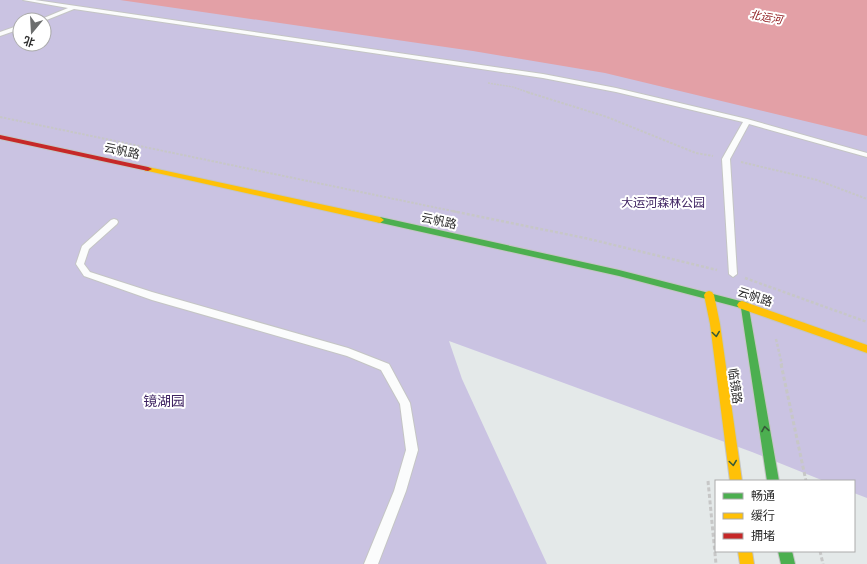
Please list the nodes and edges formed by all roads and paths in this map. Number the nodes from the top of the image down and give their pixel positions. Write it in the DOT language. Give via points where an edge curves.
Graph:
graph roads {
  1 [pos="25,0"];
  2 [pos="74,8"];
  3 [pos="52,16"];
  4 [pos="12,30"];
  5 [pos="0,34"];
  6 [pos="482,82"];
  7 [pos="0,118"];
  8 [pos="747,121"];
  9 [pos="0,137"];
  10 [pos="867,155"];
  11 [pos="726,158"];
  12 [pos="867,199"];
  13 [pos="114,222"];
  14 [pos="733,274"];
  15 [pos="709,295"];
  16 [pos="745,306"];
  17 [pos="771,315"];
  18 [pos="867,322"];
  19 [pos="867,349"];
  20 [pos="736,480"];
  21 [pos="773,480"];
  22 [pos="806,480"];
  23 [pos="745,552"];
  24 [pos="785,552"];
  25 [pos="820,552"];
  26 [pos="371,564"];
  27 [pos="747,564"];
  28 [pos="788,564"];
  29 [pos="823,564"];
  1 -- 2 [label="lane"];
  2 -- 3 [label="lane"];
  2 -- 8 [label="lane" via="543,76 616,90"];
  4 -- 5 [label="lane"];
  6 -- 11 [label="path" via="513,87 607,117 696,153"];
  7 -- 14 [label="path, 云帆路" via="585,238"];
  8 -- 10 [label="lane"];
  8 -- 11 [label="lane"];
  9 -- 15 [label="street, 云帆路" via="620,273"];
  11 -- 12 [label="path" via="817,180"];
  11 -- 14 [label="lane"];
  13 -- 26 [label="lane" via="85,248 80,264 87,274 152,296 348,352 385,367 405,403 412,450 400,491"];
  14 -- 18 [label="path, 云帆路"];
  15 -- 16 [label="street, 云帆路"];
  15 -- 20 [label="street, 临镜路, one-way"];
  16 -- 17 [label="street, 云帆路"];
  21 -- 16 [label="street, 临镜路, one-way"];
  17 -- 19 [label="street, 云帆路"];
  17 -- 22 [label="path"];
  23 -- 27 [label="street"];
  24 -- 28 [label="street"];
  25 -- 29 [label="path"];
}
